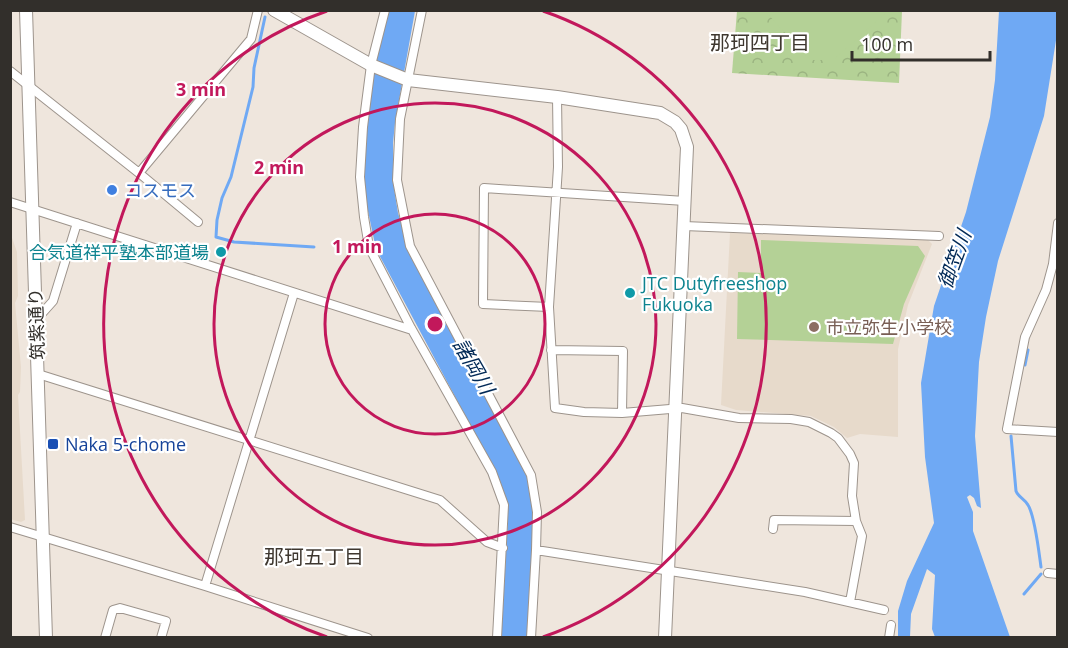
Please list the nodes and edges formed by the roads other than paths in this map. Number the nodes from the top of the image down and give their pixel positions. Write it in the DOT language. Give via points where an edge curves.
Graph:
graph roads {
  1 [pos="26,10"];
  2 [pos="258,10"];
  3 [pos="274,10"];
  4 [pos="385,10"];
  5 [pos="422,10"];
  6 [pos="371,65"];
  7 [pos="10,71"];
  8 [pos="408,80"];
  9 [pos="28,84"];
  10 [pos="557,97"];
  11 [pos="139,173"];
  12 [pos="556,192"];
  13 [pos="685,201"];
  14 [pos="10,202"];
  15 [pos="33,208"];
  16 [pos="198,222"];
  17 [pos="78,223"];
  18 [pos="1058,223"];
  19 [pos="684,226"];
  20 [pos="939,236"];
  21 [pos="1055,265"];
  22 [pos="294,293"];
  23 [pos="549,307"];
  24 [pos="36,320"];
  25 [pos="412,330"];
  26 [pos="551,350"];
  27 [pos="38,374"];
  28 [pos="674,408"];
  29 [pos="622,413"];
  30 [pos="1058,432"];
  31 [pos="249,442"];
  32 [pos="856,521"];
  33 [pos="10,527"];
  34 [pos="773,530"];
  35 [pos="43,536"];
  36 [pos="503,548"];
  37 [pos="537,550"];
  38 [pos="667,571"];
  39 [pos="205,585"];
  40 [pos="850,602"];
  41 [pos="884,610"];
  42 [pos="891,625"];
  43 [pos="46,638"];
  44 [pos="105,638"];
  45 [pos="160,638"];
  46 [pos="368,638"];
  47 [pos="497,638"];
  48 [pos="531,638"];
  49 [pos="665,638"];
  50 [pos="889,638"];
  1 -- 9 [label="street, 筑紫通り"];
  2 -- 11 [label="street" via="251,39"];
  3 -- 6 [label="street"];
  4 -- 6 [label="street"];
  5 -- 8 [label="street"];
  6 -- 8 [label="street"];
  6 -- 25 [label="street" via="360,177 364,217 369,247"];
  7 -- 9 [label="street"];
  8 -- 10 [label="street"];
  8 -- 37 [label="street" via="400,119 397,180 410,246 531,475 537,512"];
  9 -- 11 [label="street"];
  9 -- 15 [label="street, 筑紫通り"];
  10 -- 12 [label="street"];
  10 -- 13 [label="street" via="660,113 675,122 687,147"];
  11 -- 16 [label="street"];
  12 -- 13 [label="street"];
  12 -- 23 [label="street"];
  12 -- 23 [label="street" via="484,188 483,304"];
  13 -- 19 [label="street"];
  14 -- 15 [label="street"];
  15 -- 17 [label="street"];
  15 -- 24 [label="street, 筑紫通り"];
  17 -- 22 [label="street"];
  17 -- 24 [label="street" via="52,301"];
  18 -- 21 [label="street"];
  19 -- 20 [label="street"];
  19 -- 28 [label="street"];
  21 -- 30 [label="street" via="1025,337 1007,429"];
  22 -- 25 [label="street"];
  22 -- 31 [label="street"];
  23 -- 26 [label="street"];
  24 -- 27 [label="street, 筑紫通り"];
  25 -- 36 [label="street" via="492,472 504,505"];
  26 -- 29 [label="street" via="555,408"];
  26 -- 29 [label="street" via="623,351"];
  27 -- 31 [label="street"];
  27 -- 35 [label="street, 筑紫通り"];
  28 -- 29 [label="street"];
  28 -- 32 [label="street" via="739,418 791,419 809,422 831,433 854,463 852,496"];
  28 -- 38 [label="street"];
  31 -- 36 [label="street" via="440,500 487,542"];
  31 -- 39 [label="street"];
  32 -- 34 [label="street" via="774,520"];
  32 -- 40 [label="street" via="862,536"];
  33 -- 35 [label="street"];
  35 -- 39 [label="street"];
  35 -- 43 [label="street, 筑紫通り"];
  36 -- 47 [label="street"];
  37 -- 38 [label="street"];
  37 -- 48 [label="street"];
  38 -- 40 [label="street"];
  38 -- 49 [label="street"];
  39 -- 46 [label="street"];
  40 -- 41 [label="street"];
  42 -- 50 [label="street"];
  44 -- 45 [label="street" via="113,610 120,608 166,621"];
}
